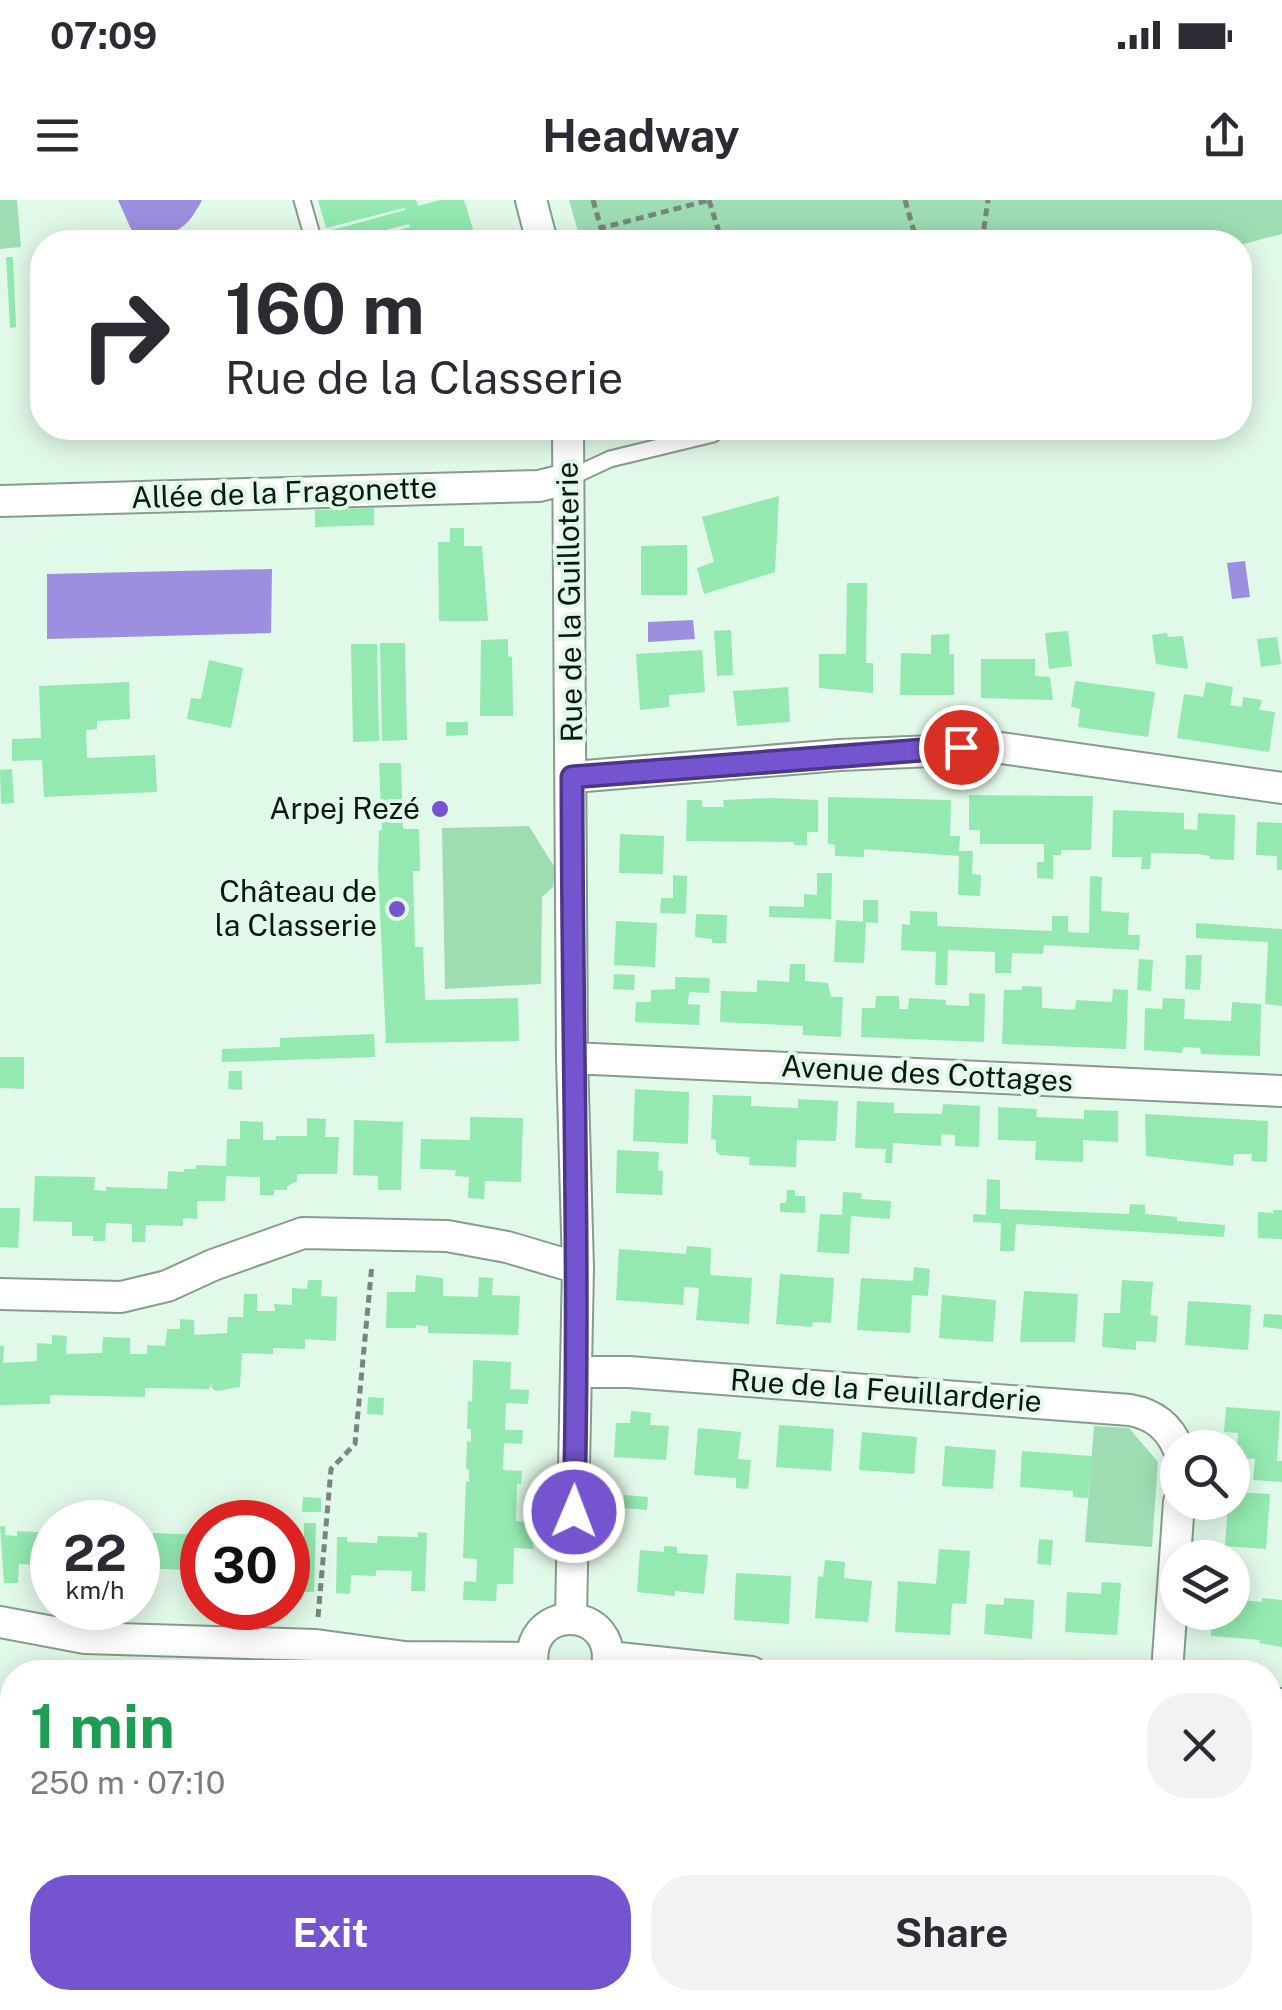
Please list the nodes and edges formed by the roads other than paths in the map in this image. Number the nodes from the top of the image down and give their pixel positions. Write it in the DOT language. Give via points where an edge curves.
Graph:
graph roads {
  1 [pos="302,200"];
  2 [pos="531,200"];
  3 [pos="311,230"];
  4 [pos="539,230"];
  5 [pos="568,440"];
  6 [pos="688,440"];
  7 [pos="567,479"];
  8 [pos="0,501"];
  9 [pos="572,777"];
  10 [pos="1282,788"];
  11 [pos="572,1058"];
  12 [pos="1282,1091"];
  13 [pos="578,1268"];
  14 [pos="0,1294"];
  15 [pos="578,1372"];
  16 [pos="1167,1430"];
  17 [pos="1178,1520"];
  18 [pos="571,1617"];
  19 [pos="0,1622"];
  20 [pos="453,1660"];
  21 [pos="533,1660"];
  22 [pos="607,1660"];
  23 [pos="1168,1660"];
  1 -- 3 [label="lane"];
  2 -- 4 [label="street"];
  5 -- 7 [label="street, Rue de la Guilloterie"];
  6 -- 7 [label="lane" via="610,459"];
  7 -- 8 [label="street, Allée de la Fragonette" via="539,486"];
  7 -- 9 [label="street, Rue de la Guilloterie"];
  9 -- 10 [label="street" via="1001,748"];
  9 -- 11 [label="street, Rue de la Guilloterie"];
  11 -- 12 [label="street, Avenue des Cottages"];
  11 -- 13 [label="street, Rue de la Guilloterie"];
  13 -- 14 [label="street" via="447,1236 303,1233 121,1297"];
  13 -- 15 [label="street, Rue de la Guilloterie"];
  15 -- 16 [label="street, Rue de la Feuillarderie" via="1130,1410 1147,1413"];
  15 -- 18 [label="street, Rue de la Guilloterie"];
  17 -- 23 [label="street"];
  18 -- 21 [label="street" via="541,1630"];
  18 -- 22 [label="street" via="597,1629"];
  19 -- 20 [label="street" via="86,1638 316,1644"];
}
